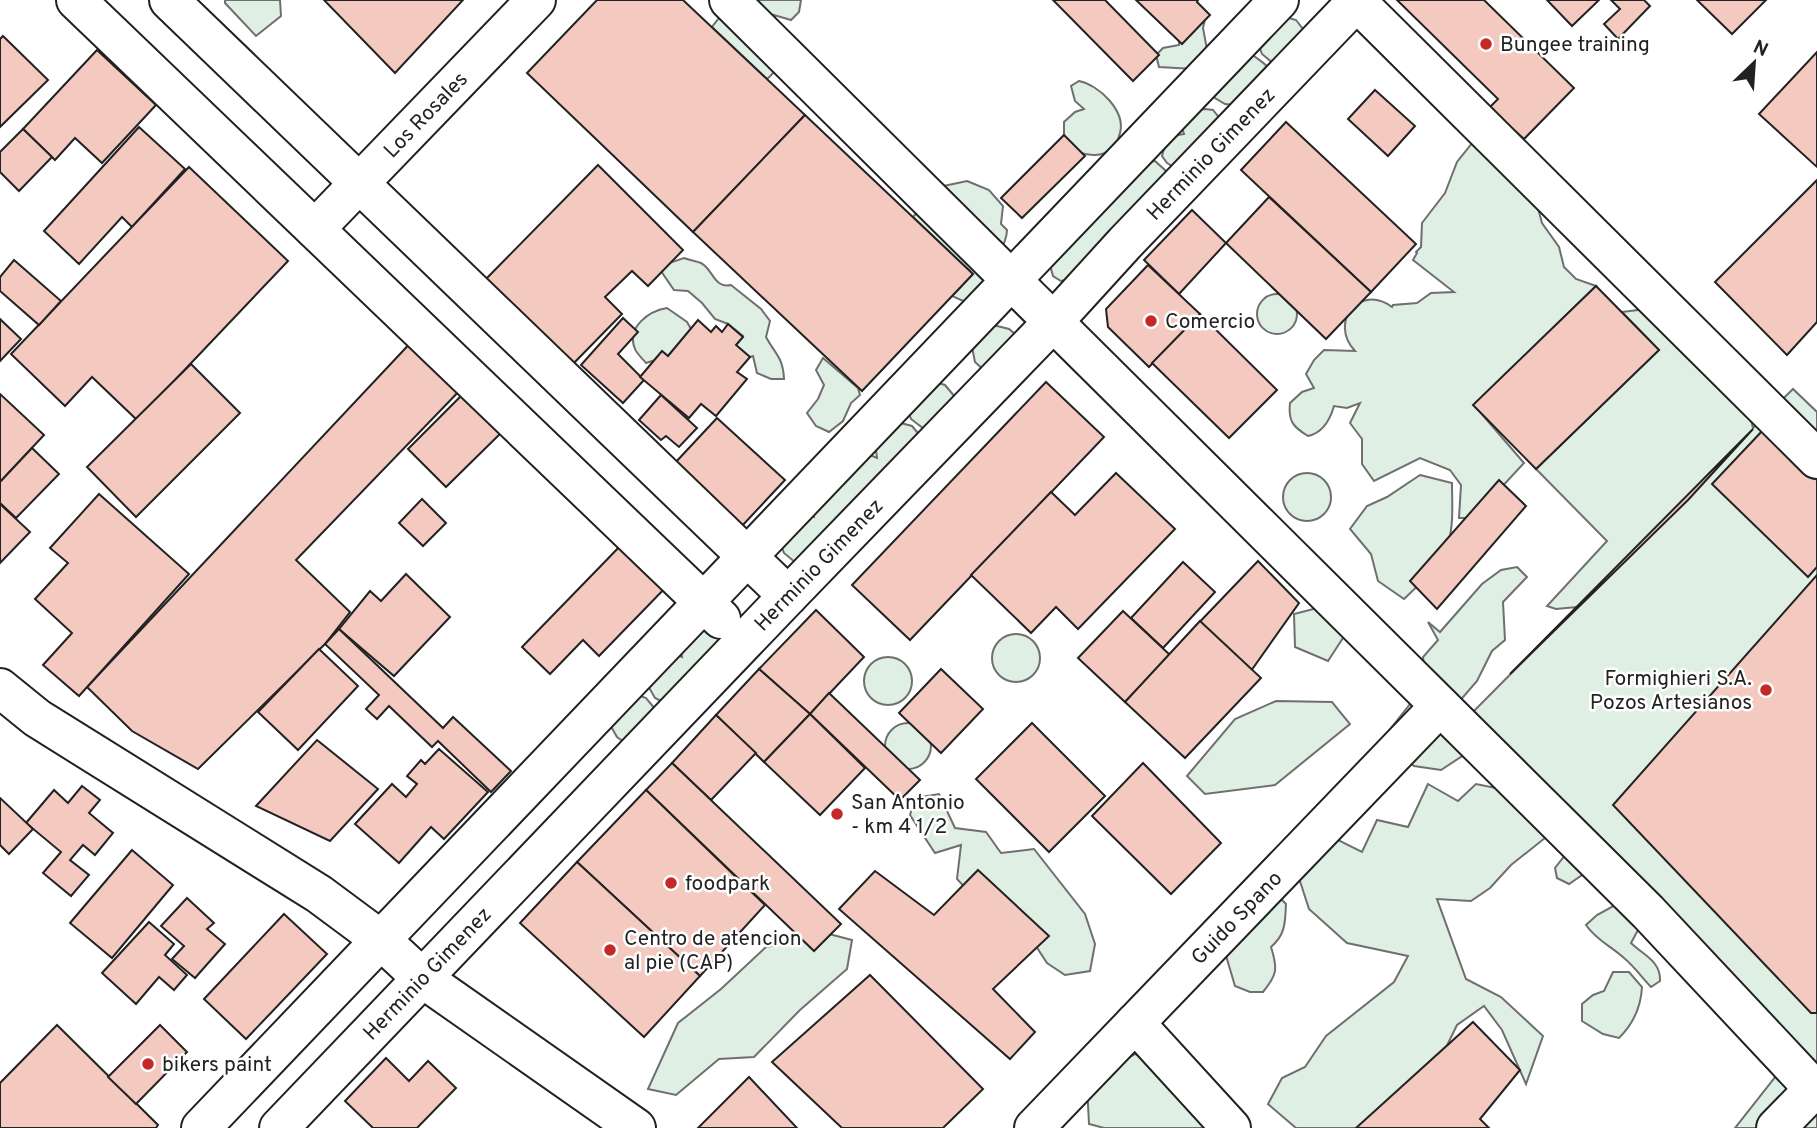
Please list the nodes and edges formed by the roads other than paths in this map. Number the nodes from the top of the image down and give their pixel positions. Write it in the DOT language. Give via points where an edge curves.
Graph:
graph roads {
  1 [pos="76,0"];
  2 [pos="169,0"];
  3 [pos="536,0"];
  4 [pos="729,0"];
  5 [pos="1279,0"];
  6 [pos="1356,1"];
  7 [pos="359,184"];
  8 [pos="315,229"];
  9 [pos="1011,282"];
  10 [pos="1053,322"];
  11 [pos="1817,459"];
  12 [pos="747,557"];
  13 [pos="788,596"];
  14 [pos="704,602"];
  15 [pos="745,641"];
  16 [pos="0,688"];
  17 [pos="1440,706"];
  18 [pos="381,940"];
  19 [pos="422,978"];
  20 [pos="1135,1023"];
  21 [pos="1816,1087"];
  22 [pos="201,1128"];
  23 [pos="279,1128"];
  24 [pos="636,1128"];
  25 [pos="1034,1128"];
  26 [pos="1231,1128"];
  27 [pos="1776,1128"];
  1 -- 8 [label="street"];
  2 -- 7 [label="street"];
  3 -- 7 [label="street, Los Rosales"];
  4 -- 9 [label="street"];
  5 -- 9 [label="street"];
  6 -- 10 [label="street, Herminio Gimenez"];
  6 -- 11 [label="street"];
  7 -- 8 [label="street, Los Rosales"];
  7 -- 12 [label="street"];
  8 -- 14 [label="street"];
  9 -- 10 [label="street"];
  9 -- 12 [label="street"];
  10 -- 13 [label="street, Herminio Gimenez"];
  10 -- 17 [label="street"];
  12 -- 13 [label="street"];
  12 -- 14 [label="street"];
  13 -- 15 [label="street, Herminio Gimenez"];
  14 -- 15 [label="street"];
  14 -- 18 [label="street"];
  15 -- 19 [label="street, Herminio Gimenez"];
  16 -- 18 [label="street" via="37,718 319,894"];
  17 -- 20 [label="street, Guido Spano"];
  17 -- 21 [label="street"];
  18 -- 19 [label="street"];
  18 -- 22 [label="street"];
  19 -- 23 [label="street, Herminio Gimenez"];
  19 -- 24 [label="street"];
  20 -- 25 [label="street, Guido Spano"];
  20 -- 26 [label="street"];
  21 -- 27 [label="street"];
}
